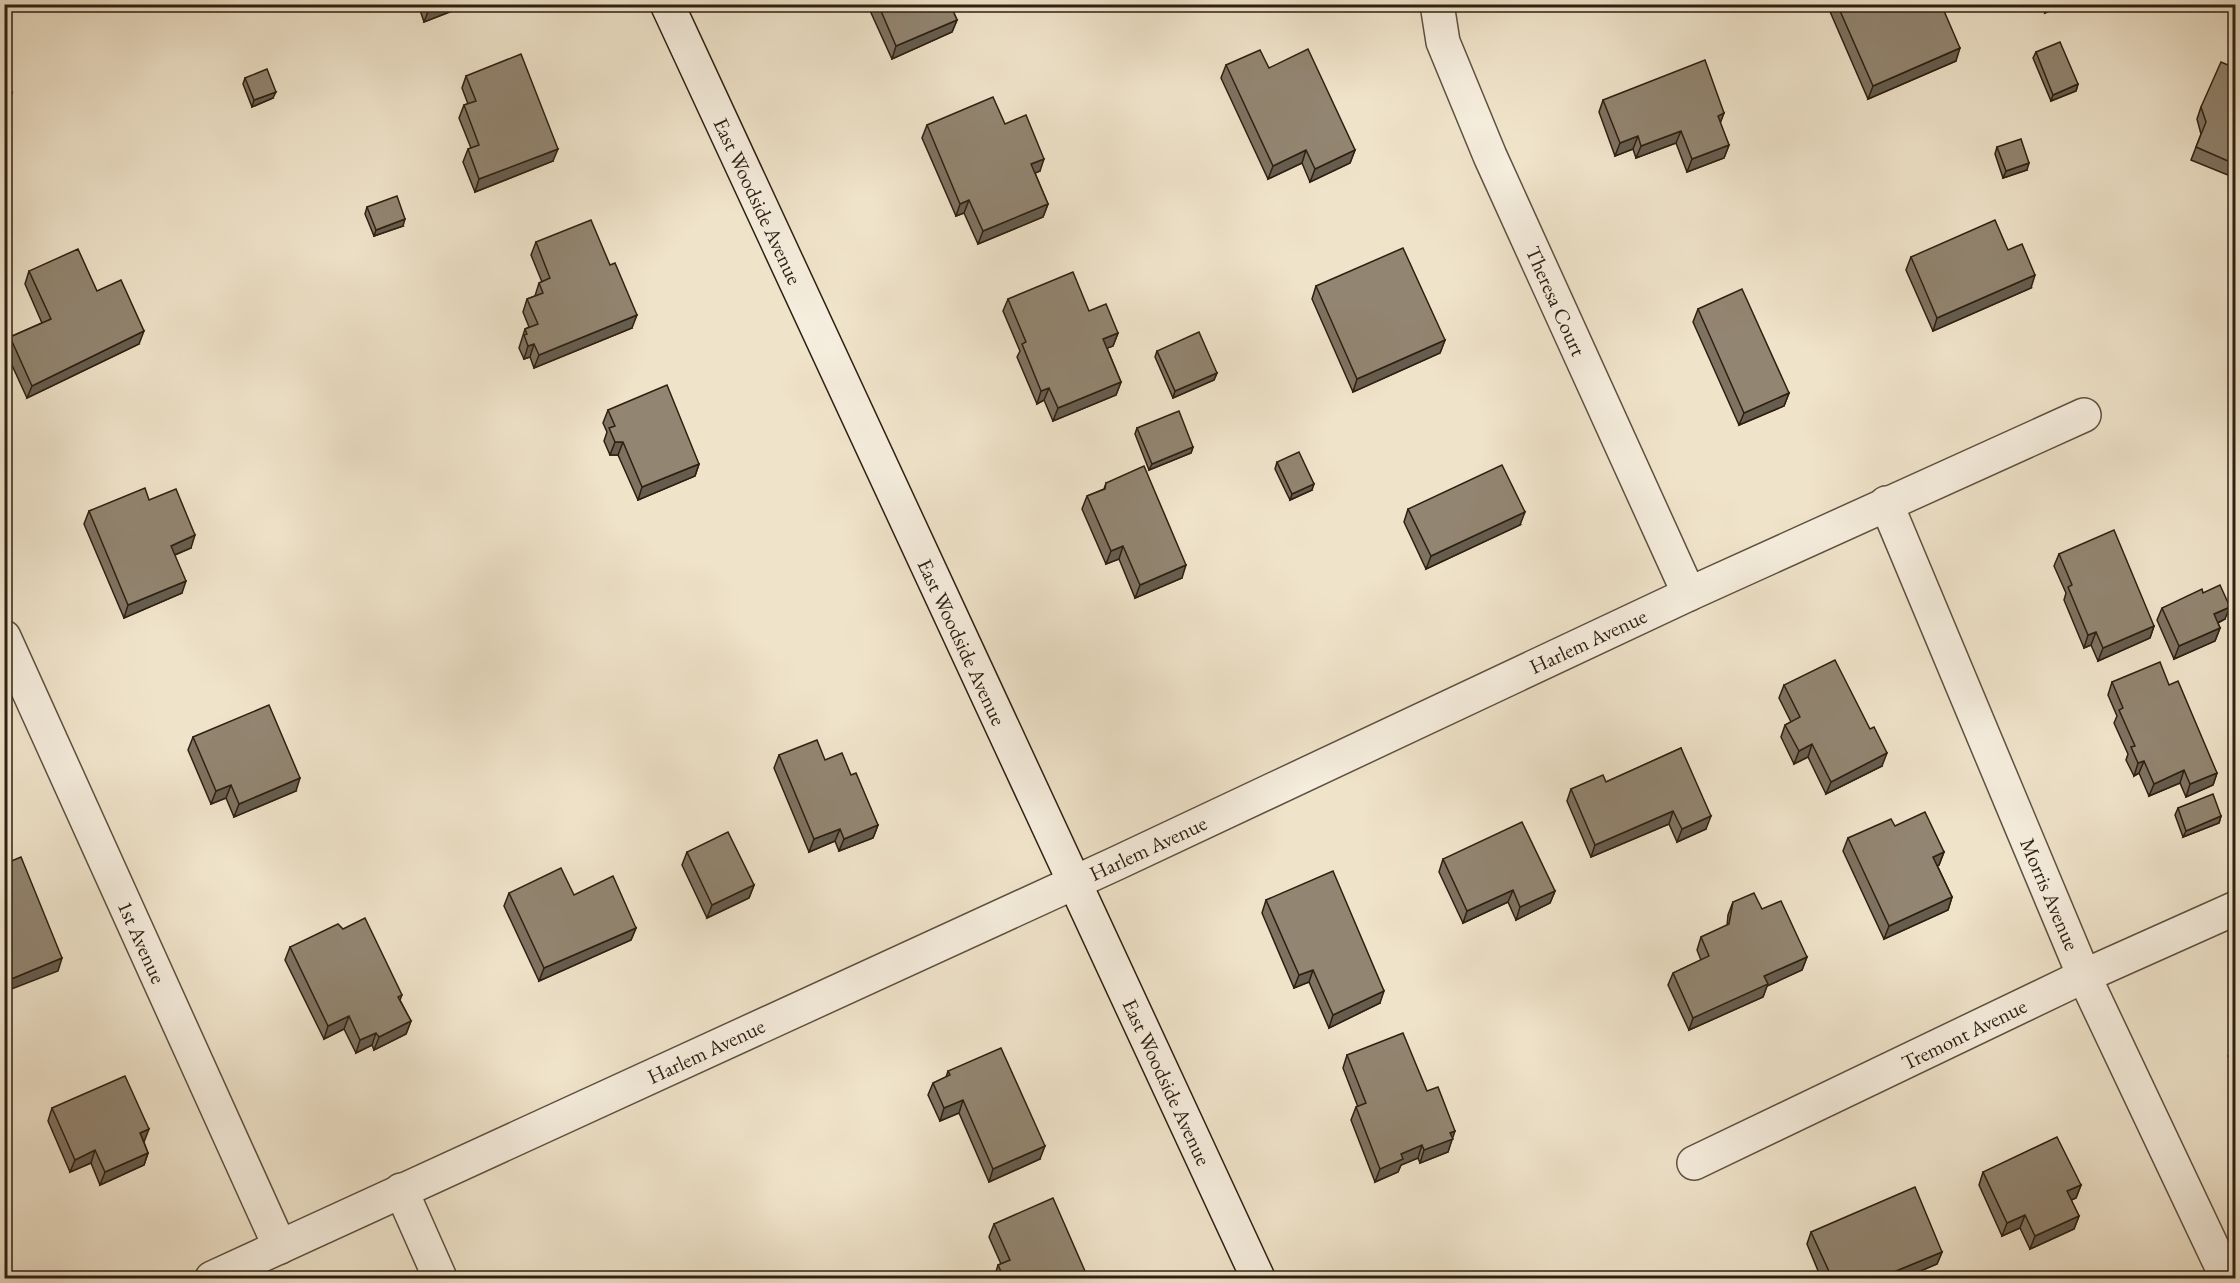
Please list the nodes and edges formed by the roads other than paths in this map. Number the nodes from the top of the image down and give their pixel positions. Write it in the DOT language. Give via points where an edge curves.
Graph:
graph roads {
  1 [pos="668,4"];
  2 [pos="1437,4"];
  3 [pos="2084,415"];
  4 [pos="1886,503"];
  5 [pos="1689,594"];
  6 [pos="4,637"];
  7 [pos="1074,882"];
  8 [pos="2235,908"];
  9 [pos="2084,976"];
  10 [pos="1694,1163"];
  11 [pos="400,1190"];
  12 [pos="280,1247"];
  13 [pos="212,1278"];
  14 [pos="440,1278"];
  15 [pos="1258,1278"];
  16 [pos="2227,1278"];
  1 -- 7 [label="street, East Woodside Avenue"];
  2 -- 5 [label="street, Theresa Court" via="1443,42 1491,156"];
  3 -- 4 [label="street, Harlem Avenue"];
  4 -- 5 [label="street, Harlem Avenue"];
  4 -- 9 [label="street, Morris Avenue"];
  5 -- 7 [label="street, Harlem Avenue"];
  6 -- 12 [label="street, 1st Avenue"];
  7 -- 11 [label="street, Harlem Avenue"];
  7 -- 15 [label="street, East Woodside Avenue"];
  8 -- 9 [label="street, Tremont Avenue"];
  9 -- 10 [label="street, Tremont Avenue"];
  9 -- 16 [label="street, Morris Avenue"];
  11 -- 12 [label="street, Harlem Avenue"];
  11 -- 14 [label="street"];
  12 -- 13 [label="street, Harlem Avenue"];
}
